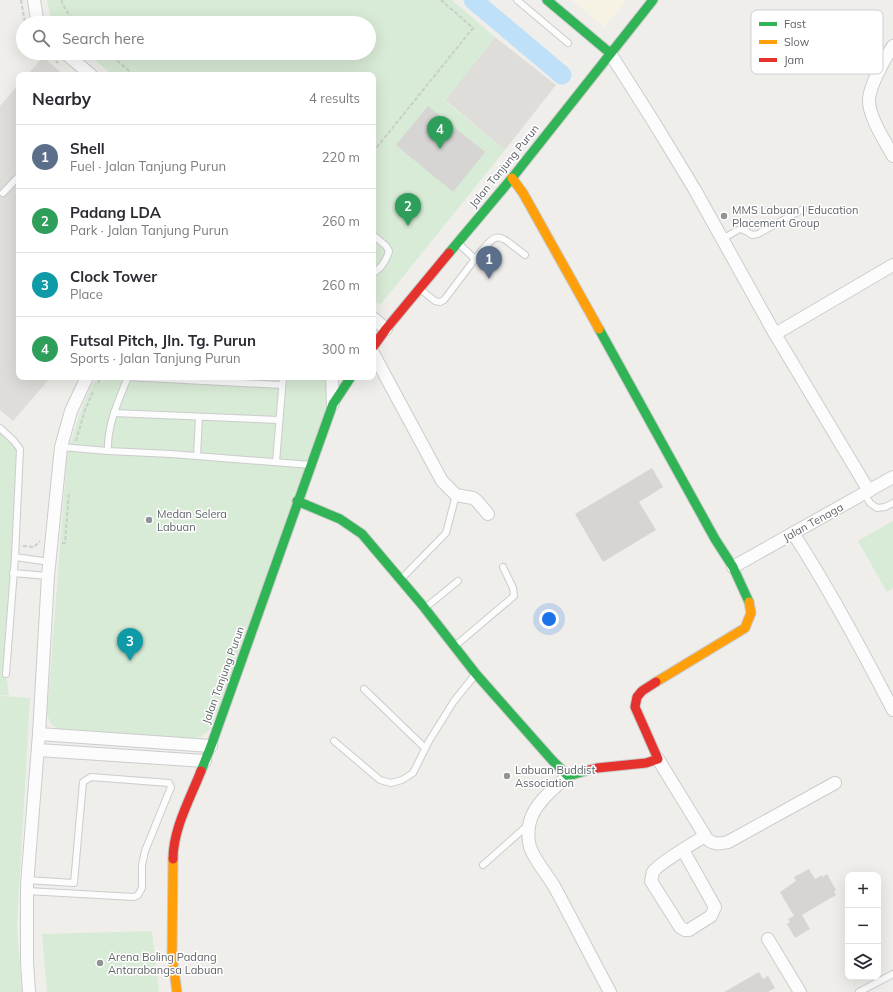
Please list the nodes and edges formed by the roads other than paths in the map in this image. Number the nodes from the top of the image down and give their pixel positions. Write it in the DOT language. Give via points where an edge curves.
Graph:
graph roads {
  1 [pos="34,0"];
  2 [pos="518,0"];
  3 [pos="547,0"];
  4 [pos="653,0"];
  5 [pos="37,16"];
  6 [pos="568,43"];
  7 [pos="893,46"];
  8 [pos="610,52"];
  9 [pos="73,60"];
  10 [pos="883,61"];
  11 [pos="87,72"];
  12 [pos="878,74"];
  13 [pos="893,156"];
  14 [pos="512,178"];
  15 [pos="16,179"];
  16 [pos="3,193"];
  17 [pos="803,208"];
  18 [pos="376,238"];
  19 [pos="722,239"];
  20 [pos="457,242"];
  21 [pos="525,254"];
  22 [pos="475,259"];
  23 [pos="893,265"];
  24 [pos="376,272"];
  25 [pos="419,289"];
  26 [pos="376,321"];
  27 [pos="386,329"];
  28 [pos="775,334"];
  29 [pos="376,343"];
  30 [pos="376,359"];
  31 [pos="86,380"];
  32 [pos="127,380"];
  33 [pos="186,380"];
  34 [pos="283,380"];
  35 [pos="332,380"];
  36 [pos="349,380"];
  37 [pos="282,385"];
  38 [pos="333,404"];
  39 [pos="114,413"];
  40 [pos="199,417"];
  41 [pos="279,420"];
  42 [pos="0,428"];
  43 [pos="61,447"];
  44 [pos="108,451"];
  45 [pos="197,456"];
  46 [pos="276,462"];
  47 [pos="312,465"];
  48 [pos="893,477"];
  49 [pos="867,492"];
  50 [pos="456,495"];
  51 [pos="297,502"];
  52 [pos="893,503"];
  53 [pos="488,514"];
  54 [pos="793,532"];
  55 [pos="15,557"];
  56 [pos="50,562"];
  57 [pos="503,567"];
  58 [pos="733,567"];
  59 [pos="13,573"];
  60 [pos="48,576"];
  61 [pos="401,579"];
  62 [pos="458,582"];
  63 [pos="425,608"];
  64 [pos="455,647"];
  65 [pos="6,674"];
  66 [pos="476,674"];
  67 [pos="364,689"];
  68 [pos="893,710"];
  69 [pos="39,734"];
  70 [pos="334,740"];
  71 [pos="210,746"];
  72 [pos="425,748"];
  73 [pos="38,750"];
  74 [pos="658,759"];
  75 [pos="205,761"];
  76 [pos="568,776"];
  77 [pos="835,783"];
  78 [pos="529,824"];
  79 [pos="705,836"];
  80 [pos="683,850"];
  81 [pos="483,865"];
  82 [pos="74,883"];
  83 [pos="27,885"];
  84 [pos="72,893"];
  85 [pos="768,939"];
  86 [pos="893,974"];
  87 [pos="29,992"];
  88 [pos="177,992"];
  89 [pos="610,992"];
  90 [pos="800,992"];
  91 [pos="859,992"];
  1 -- 5 [label="street"];
  2 -- 6 [label="lane"];
  3 -- 8 [label="street"];
  4 -- 8 [label="street, Jalan Tanjung Purun"];
  7 -- 10 [label="street"];
  8 -- 14 [label="street, Jalan Tanjung Purun"];
  8 -- 19 [label="street" via="695,190"];
  9 -- 11 [label="street"];
  12 -- 13 [label="street" via="869,99 873,118"];
  14 -- 20 [label="street, Jalan Tanjung Purun"];
  14 -- 58 [label="street"];
  15 -- 16 [label="lane"];
  17 -- 19 [label="lane" via="758,234 752,235 740,229"];
  18 -- 24 [label="lane" via="389,251"];
  19 -- 28 [label="street"];
  20 -- 22 [label="lane"];
  20 -- 25 [label="street, Jalan Tanjung Purun"];
  21 -- 22 [label="lane" via="501,237 495,237"];
  22 -- 25 [label="lane" via="444,300 436,301"];
  23 -- 28 [label="street"];
  25 -- 27 [label="street, Jalan Tanjung Purun"];
  26 -- 27 [label="street"];
  27 -- 29 [label="street, Jalan Tanjung Purun"];
  28 -- 49 [label="street"];
  30 -- 50 [label="street" via="442,481"];
  31 -- 43 [label="street" via="71,411"];
  32 -- 39 [label="lane"];
  33 -- 37 [label="lane"];
  34 -- 37 [label="lane"];
  35 -- 38 [label="street"];
  36 -- 38 [label="street, Jalan Tanjung Purun"];
  37 -- 41 [label="lane"];
  38 -- 47 [label="street, Jalan Tanjung Purun"];
  39 -- 40 [label="lane"];
  39 -- 44 [label="lane" via="108,437"];
  40 -- 41 [label="lane"];
  40 -- 45 [label="lane"];
  41 -- 46 [label="lane"];
  42 -- 55 [label="lane" via="20,449"];
  43 -- 44 [label="lane"];
  43 -- 56 [label="street"];
  44 -- 45 [label="lane"];
  45 -- 46 [label="lane"];
  46 -- 47 [label="lane"];
  47 -- 51 [label="street, Jalan Tanjung Purun"];
  48 -- 49 [label="street, Jalan Tenaga"];
  49 -- 52 [label="lane" via="870,503 877,508"];
  49 -- 54 [label="street, Jalan Tenaga"];
  50 -- 53 [label="street" via="473,498"];
  50 -- 61 [label="lane" via="446,533"];
  51 -- 61 [label="street" via="353,526"];
  51 -- 71 [label="street, Jalan Tanjung Purun"];
  54 -- 58 [label="street, Jalan Tenaga"];
  54 -- 68 [label="street" via="818,572"];
  55 -- 56 [label="lane"];
  55 -- 59 [label="lane"];
  56 -- 60 [label="street"];
  57 -- 64 [label="lane" via="514,596"];
  58 -- 74 [label="street" via="750,603 751,613 745,628 674,670 637,697 635,707"];
  59 -- 60 [label="lane"];
  59 -- 65 [label="lane"];
  60 -- 69 [label="street"];
  61 -- 63 [label="street"];
  62 -- 63 [label="lane"];
  63 -- 64 [label="street"];
  64 -- 66 [label="street"];
  66 -- 72 [label="lane" via="454,701"];
  66 -- 76 [label="street"];
  67 -- 72 [label="lane"];
  69 -- 71 [label="street"];
  69 -- 73 [label="street"];
  70 -- 72 [label="lane" via="380,780 391,783 413,774"];
  71 -- 75 [label="street, Jalan Tanjung Purun"];
  73 -- 75 [label="street"];
  73 -- 83 [label="street"];
  74 -- 76 [label="street" via="646,763 597,768"];
  74 -- 79 [label="street"];
  75 -- 88 [label="street, Jalan Tanjung Purun" via="172,848 172,956"];
  76 -- 78 [label="street" via="543,799"];
  77 -- 79 [label="street" via="728,842 712,843"];
  78 -- 81 [label="lane"];
  78 -- 89 [label="street" via="528,835 534,856 553,885"];
  79 -- 80 [label="street"];
  80 -- 80 [label="street" via="657,868 652,873 651,881 680,927 689,930 711,916 715,907"];
  82 -- 83 [label="lane"];
  82 -- 84 [label="lane"];
  82 -- 84 [label="lane" via="83,782 91,777 169,784 171,787 145,851 142,888 138,895 134,897"];
  83 -- 84 [label="lane"];
  83 -- 87 [label="street"];
  85 -- 90 [label="street"];
  86 -- 91 [label="lane"];
}
